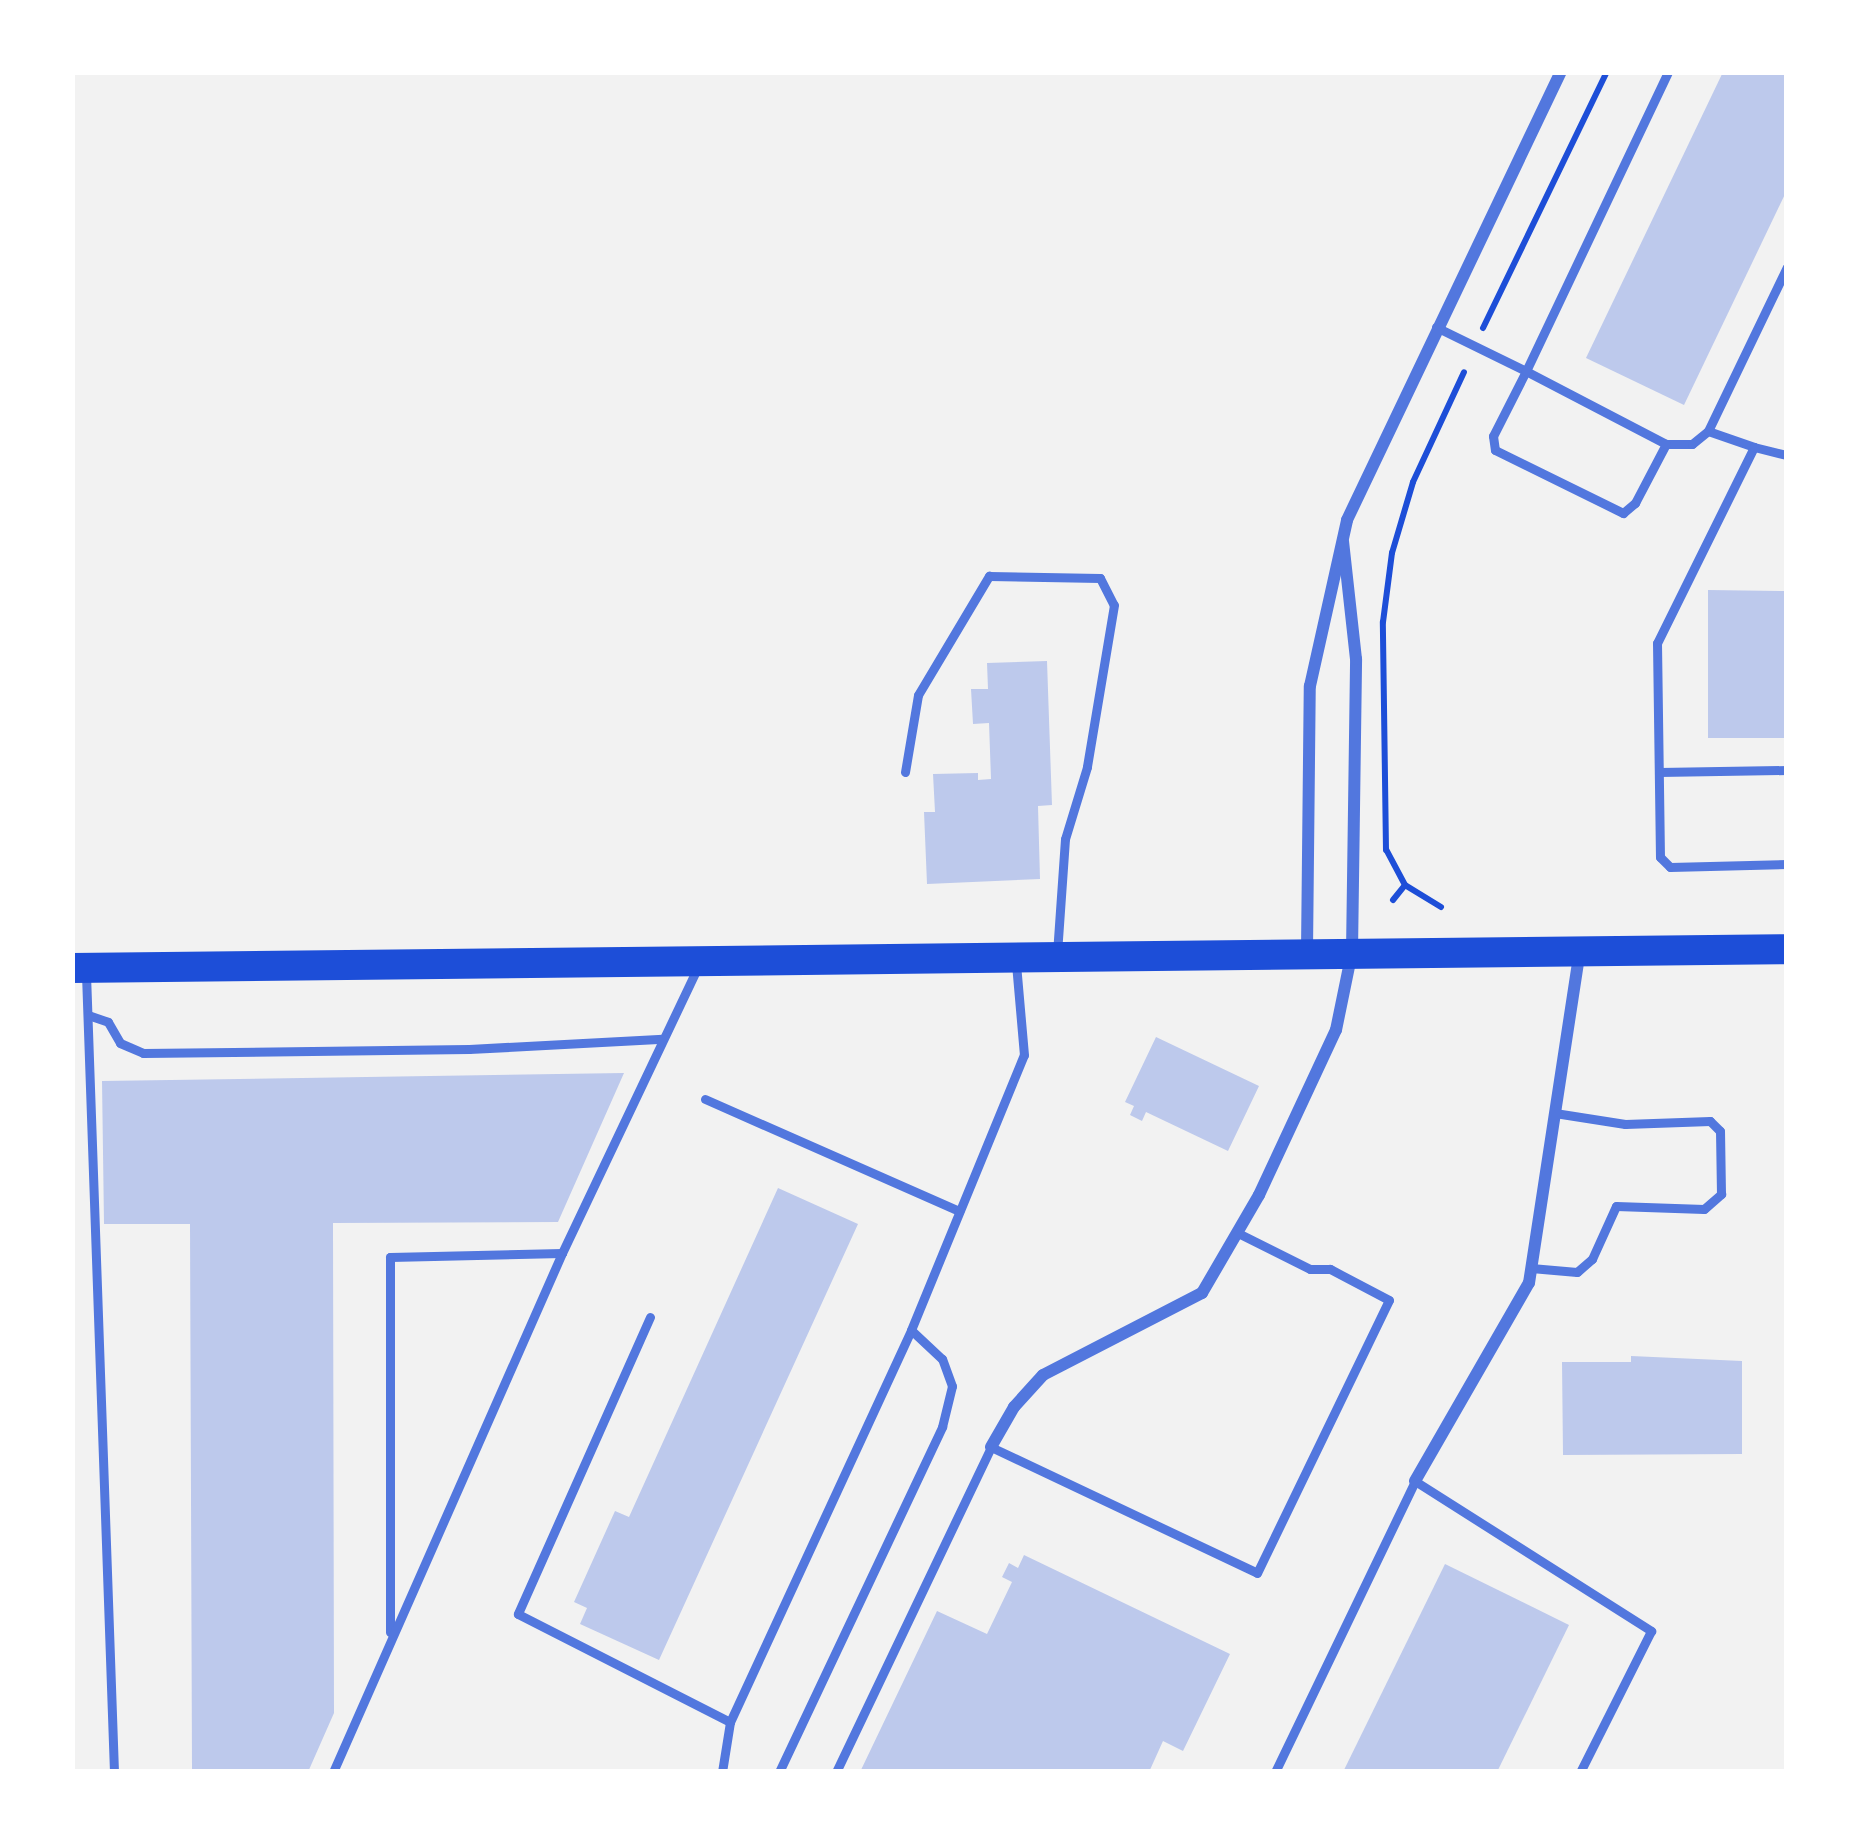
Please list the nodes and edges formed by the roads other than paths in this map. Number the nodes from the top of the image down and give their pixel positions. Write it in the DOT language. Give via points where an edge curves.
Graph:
graph roads {
  1 [pos="1561,72"];
  2 [pos="1668,72"];
  3 [pos="1787,267"];
  4 [pos="1436,327"];
  5 [pos="1526,371"];
  6 [pos="1708,430"];
  7 [pos="1666,444"];
  8 [pos="1754,447"];
  9 [pos="1787,455"];
  10 [pos="1343,542"];
  11 [pos="1787,770"];
  12 [pos="905,772"];
  13 [pos="1659,772"];
  14 [pos="1787,864"];
  15 [pos="1580,948"];
  16 [pos="1307,951"];
  17 [pos="1352,952"];
  18 [pos="1786,953"];
  19 [pos="1015,957"];
  20 [pos="1057,957"];
  21 [pos="702,959"];
  22 [pos="79,968"];
  23 [pos="88,1016"];
  24 [pos="663,1039"];
  25 [pos="705,1099"];
  26 [pos="1556,1113"];
  27 [pos="959,1211"];
  28 [pos="1238,1233"];
  29 [pos="562,1253"];
  30 [pos="1532,1268"];
  31 [pos="650,1316"];
  32 [pos="911,1330"];
  33 [pos="991,1447"];
  34 [pos="1415,1481"];
  35 [pos="390,1641"];
  36 [pos="730,1722"];
  37 [pos="114,1772"];
  38 [pos="333,1772"];
  39 [pos="722,1772"];
  40 [pos="778,1772"];
  41 [pos="836,1772"];
  42 [pos="1274,1772"];
  43 [pos="1580,1772"];
  1 -- 4 [label="street"];
  2 -- 5 [label="lane"];
  3 -- 6 [label="lane"];
  4 -- 5 [label="lane"];
  4 -- 10 [label="street"];
  5 -- 7 [label="lane"];
  5 -- 7 [label="lane" via="1492,442 1503,455 1623,513"];
  6 -- 7 [label="lane" via="1692,444"];
  6 -- 8 [label="lane"];
  8 -- 9 [label="lane"];
  8 -- 13 [label="lane" via="1662,627"];
  10 -- 16 [label="street" via="1310,686"];
  10 -- 17 [label="street" via="1356,659"];
  11 -- 13 [label="lane"];
  12 -- 20 [label="lane" via="918,695 989,576 1100,578 1114,605 1088,767 1065,839"];
  13 -- 14 [label="lane" via="1663,865"];
  15 -- 17 [label="main road"];
  15 -- 18 [label="main road"];
  15 -- 26 [label="street"];
  16 -- 17 [label="main road"];
  16 -- 20 [label="main road"];
  17 -- 28 [label="street" via="1336,1030"];
  19 -- 20 [label="main road"];
  19 -- 21 [label="main road"];
  19 -- 27 [label="lane" via="1024,1055"];
  21 -- 22 [label="main road"];
  21 -- 24 [label="lane"];
  22 -- 23 [label="lane"];
  23 -- 24 [label="lane" via="108,1022 120,1042 143,1053"];
  23 -- 37 [label="lane"];
  24 -- 29 [label="lane"];
  25 -- 27 [label="lane"];
  26 -- 30 [label="street"];
  26 -- 30 [label="lane" via="1625,1124 1710,1121 1720,1131 1721,1194 1704,1209 1616,1206 1592,1259 1577,1272"];
  27 -- 32 [label="lane"];
  28 -- 33 [label="street" via="1202,1293 1043,1375"];
  28 -- 33 [label="lane" via="1389,1300 1257,1573"];
  29 -- 35 [label="lane"];
  29 -- 35 [label="lane" via="390,1257"];
  30 -- 34 [label="street"];
  31 -- 36 [label="lane" via="518,1614"];
  32 -- 36 [label="lane"];
  32 -- 40 [label="lane" via="942,1359 952,1386 942,1427"];
  33 -- 41 [label="lane"];
  34 -- 42 [label="lane"];
  34 -- 43 [label="lane" via="1651,1631"];
  35 -- 38 [label="lane"];
  36 -- 39 [label="lane"];
}
